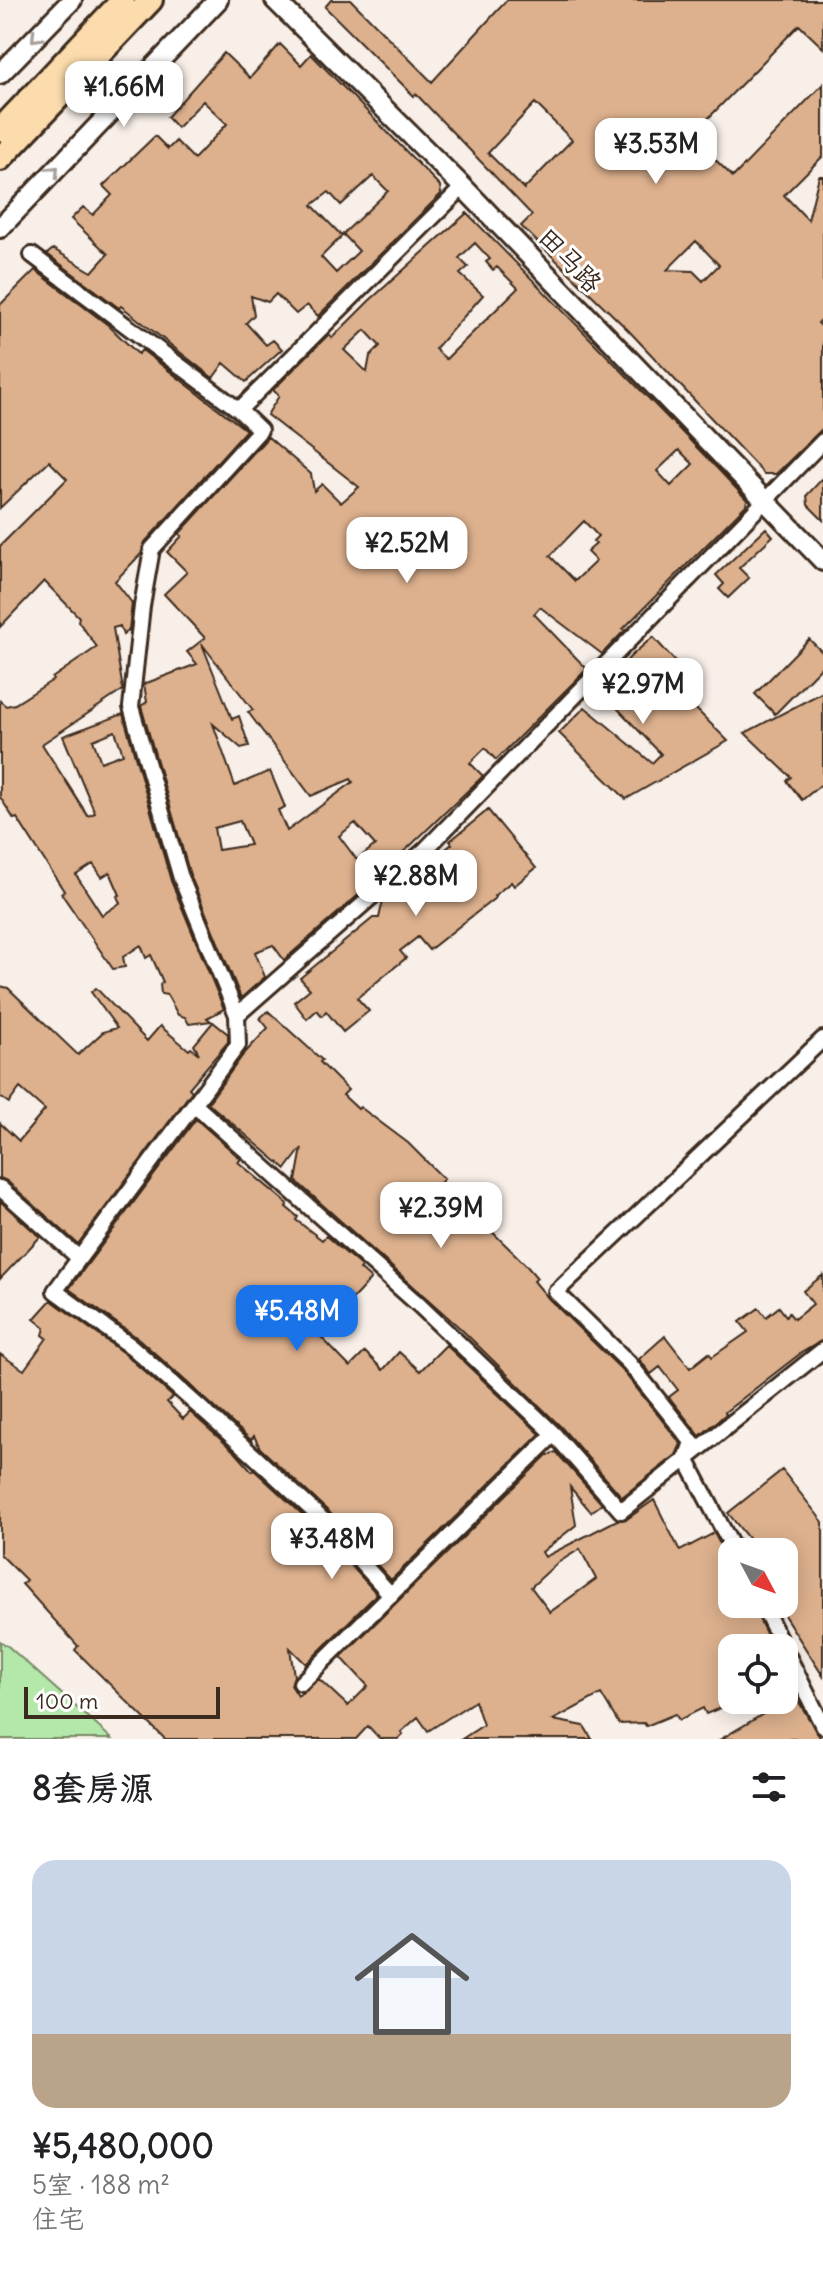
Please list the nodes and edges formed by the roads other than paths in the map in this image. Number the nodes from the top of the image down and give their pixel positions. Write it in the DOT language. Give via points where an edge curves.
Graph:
graph roads {
  1 [pos="72,0"];
  2 [pos="123,0"];
  3 [pos="151,0"];
  4 [pos="218,0"];
  5 [pos="275,0"];
  6 [pos="0,74"];
  7 [pos="0,130"];
  8 [pos="0,159"];
  9 [pos="463,187"];
  10 [pos="0,228"];
  11 [pos="32,255"];
  12 [pos="239,410"];
  13 [pos="823,441"];
  14 [pos="764,499"];
  15 [pos="823,561"];
  16 [pos="237,1015"];
  17 [pos="823,1039"];
  18 [pos="194,1104"];
  19 [pos="0,1188"];
  20 [pos="79,1258"];
  21 [pos="823,1350"];
  22 [pos="554,1434"];
  23 [pos="686,1459"];
  24 [pos="728,1538"];
  25 [pos="391,1595"];
  26 [pos="769,1618"];
  27 [pos="301,1683"];
  28 [pos="823,1726"];
  1 -- 6 [label="street, one-way"];
  2 -- 7 [label="main road"];
  3 -- 8 [label="main road"];
  10 -- 4 [label="street, one-way"];
  5 -- 9 [label="street, 田马路"];
  9 -- 12 [label="street"];
  9 -- 14 [label="street, 田马路"];
  11 -- 12 [label="street"];
  12 -- 16 [label="street" via="260,430 152,549 131,707 181,878"];
  13 -- 14 [label="street"];
  14 -- 15 [label="street, 田马路"];
  14 -- 16 [label="street" via="426,849"];
  16 -- 18 [label="street" via="238,1045"];
  17 -- 23 [label="street" via="556,1292 629,1363 692,1442"];
  18 -- 20 [label="street"];
  18 -- 22 [label="street"];
  19 -- 20 [label="street"];
  20 -- 25 [label="street" via="55,1291 132,1347 220,1426 323,1520"];
  21 -- 23 [label="street"];
  22 -- 23 [label="street" via="621,1511"];
  22 -- 25 [label="street"];
  23 -- 24 [label="street"];
  25 -- 27 [label="street"];
  26 -- 28 [label="street"];
}
